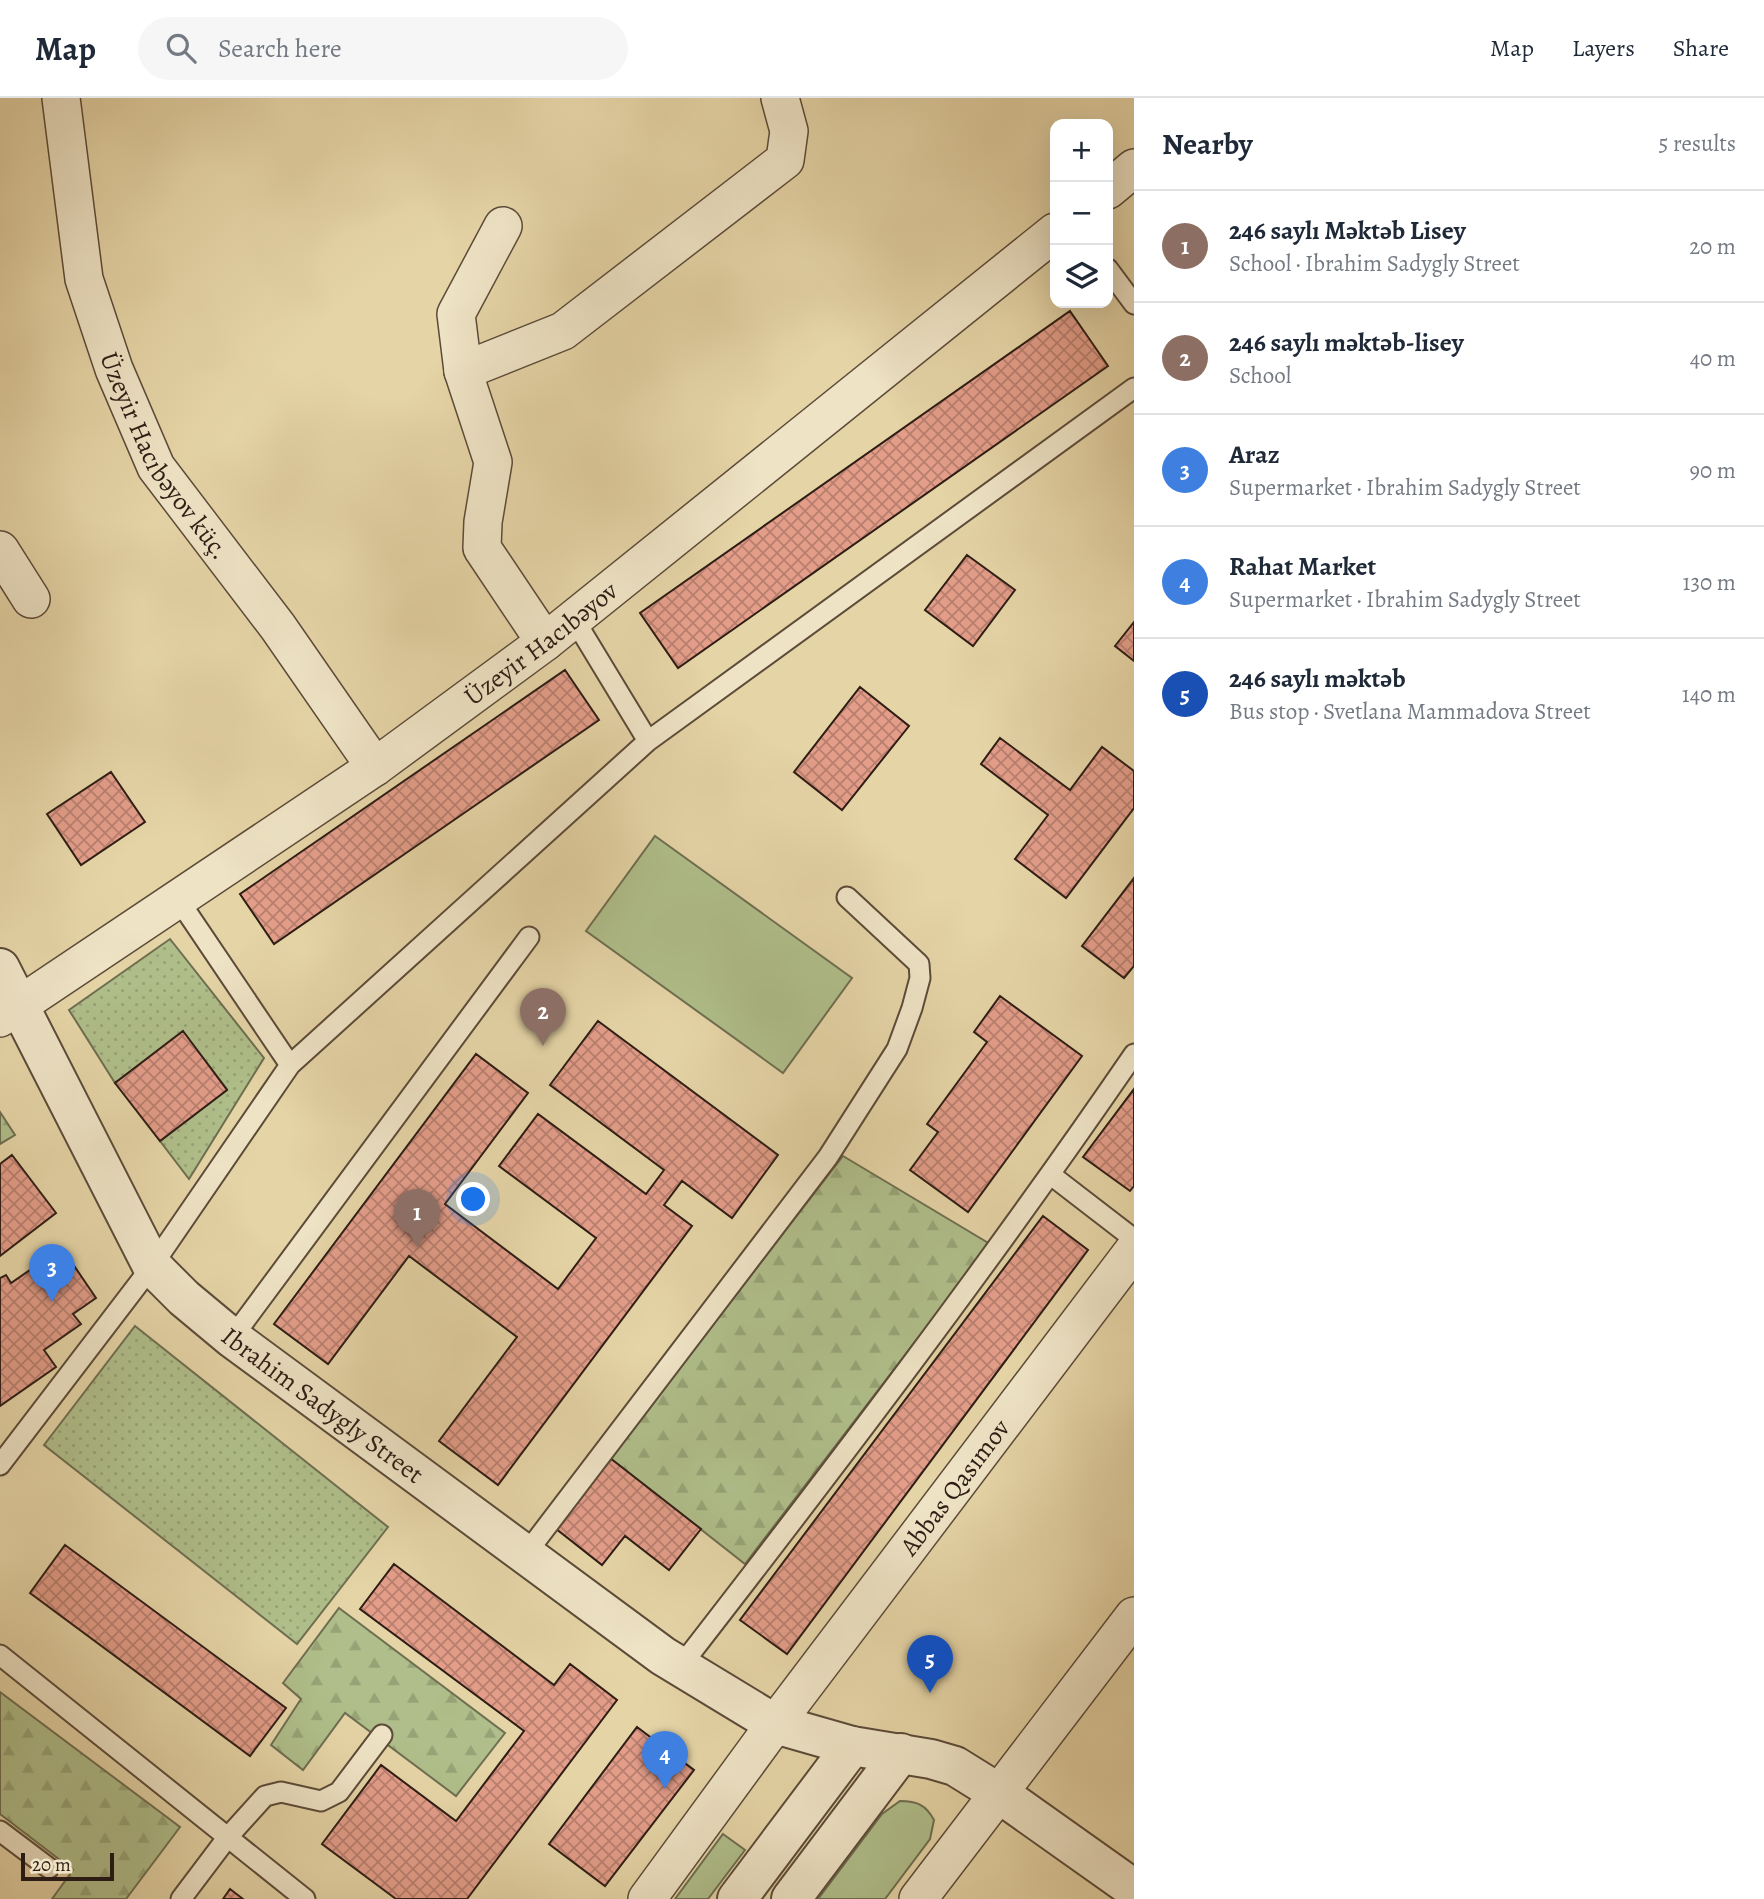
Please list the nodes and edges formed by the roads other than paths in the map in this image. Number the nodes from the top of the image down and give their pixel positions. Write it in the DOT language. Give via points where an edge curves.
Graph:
graph roads {
  1 [pos="61,98"];
  2 [pos="780,98"];
  3 [pos="1134,168"];
  4 [pos="1113,186"];
  5 [pos="503,226"];
  6 [pos="1050,236"];
  7 [pos="1113,276"];
  8 [pos="1134,304"];
  9 [pos="463,371"];
  10 [pos="1134,388"];
  11 [pos="0,550"];
  12 [pos="31,599"];
  13 [pos="574,619"];
  14 [pos="544,642"];
  15 [pos="648,741"];
  16 [pos="375,766"];
  17 [pos="847,897"];
  18 [pos="178,900"];
  19 [pos="529,937"];
  20 [pos="0,968"];
  21 [pos="10,1012"];
  22 [pos="1134,1054"];
  23 [pos="290,1065"];
  24 [pos="1051,1175"];
  25 [pos="1134,1239"];
  26 [pos="1134,1250"];
  27 [pos="152,1266"];
  28 [pos="232,1338"];
  29 [pos="0,1465"];
  30 [pos="525,1555"];
  31 [pos="1134,1616"];
  32 [pos="0,1655"];
  33 [pos="680,1667"];
  34 [pos="775,1724"];
  35 [pos="382,1735"];
  36 [pos="852,1746"];
  37 [pos="901,1753"];
  38 [pos="1000,1794"];
  39 [pos="0,1831"];
  40 [pos="227,1838"];
  41 [pos="49,1868"];
  42 [pos="1134,1889"];
  43 [pos="181,1899"];
  44 [pos="305,1899"];
  45 [pos="647,1899"];
  46 [pos="737,1899"];
  47 [pos="791,1899"];
  48 [pos="918,1899"];
  1 -- 16 [label="street, Üzeyir Hacıbəyov küç." via="83,279 114,369 156,467 278,627"];
  2 -- 9 [label="street" via="789,131 785,160 563,331"];
  3 -- 4 [label="street"];
  5 -- 9 [label="street" via="456,314"];
  6 -- 13 [label="street, Üzeyir Hacıbəyov"];
  7 -- 8 [label="lane"];
  9 -- 14 [label="street" via="494,462 482,548"];
  10 -- 15 [label="lane"];
  11 -- 12 [label="street"];
  13 -- 14 [label="street, Üzeyir Hacıbəyov"];
  13 -- 15 [label="lane"];
  14 -- 16 [label="street, Üzeyir Hacıbəyov"];
  15 -- 23 [label="lane"];
  16 -- 18 [label="street, Üzeyir Hacıbəyov"];
  17 -- 30 [label="lane" via="919,964 915,998 897,1049 828,1157"];
  18 -- 21 [label="street, Üzeyir Hacıbəyov"];
  18 -- 23 [label="lane"];
  19 -- 28 [label="lane"];
  20 -- 21 [label="street, Ibrahim Sadygly Street"];
  21 -- 27 [label="street, Ibrahim Sadygly Street"];
  22 -- 24 [label="lane"];
  23 -- 27 [label="lane"];
  24 -- 25 [label="lane"];
  24 -- 33 [label="lane" via="856,1441"];
  26 -- 34 [label="street, Abbas Qasımov"];
  27 -- 28 [label="street, Ibrahim Sadygly Street"];
  27 -- 29 [label="lane"];
  28 -- 30 [label="street, Ibrahim Sadygly Street"];
  30 -- 33 [label="street, Ibrahim Sadygly Street"];
  31 -- 38 [label="street"];
  32 -- 40 [label="lane"];
  33 -- 34 [label="street, Ibrahim Sadygly Street"];
  34 -- 36 [label="street, Ibrahim Sadygly Street"];
  34 -- 45 [label="street, Abbas Qasımov"];
  35 -- 40 [label="lane" via="339,1792 321,1801 281,1792 265,1796"];
  36 -- 37 [label="street, Ibrahim Sadygly Street"];
  36 -- 46 [label="street"];
  37 -- 38 [label="street, Ibrahim Sadygly Street" via="955,1766"];
  37 -- 47 [label="street"];
  38 -- 42 [label="street, Ibrahim Sadygly Street"];
  38 -- 48 [label="street"];
  39 -- 41 [label="lane"];
  40 -- 43 [label="lane"];
  40 -- 44 [label="lane"];
}
